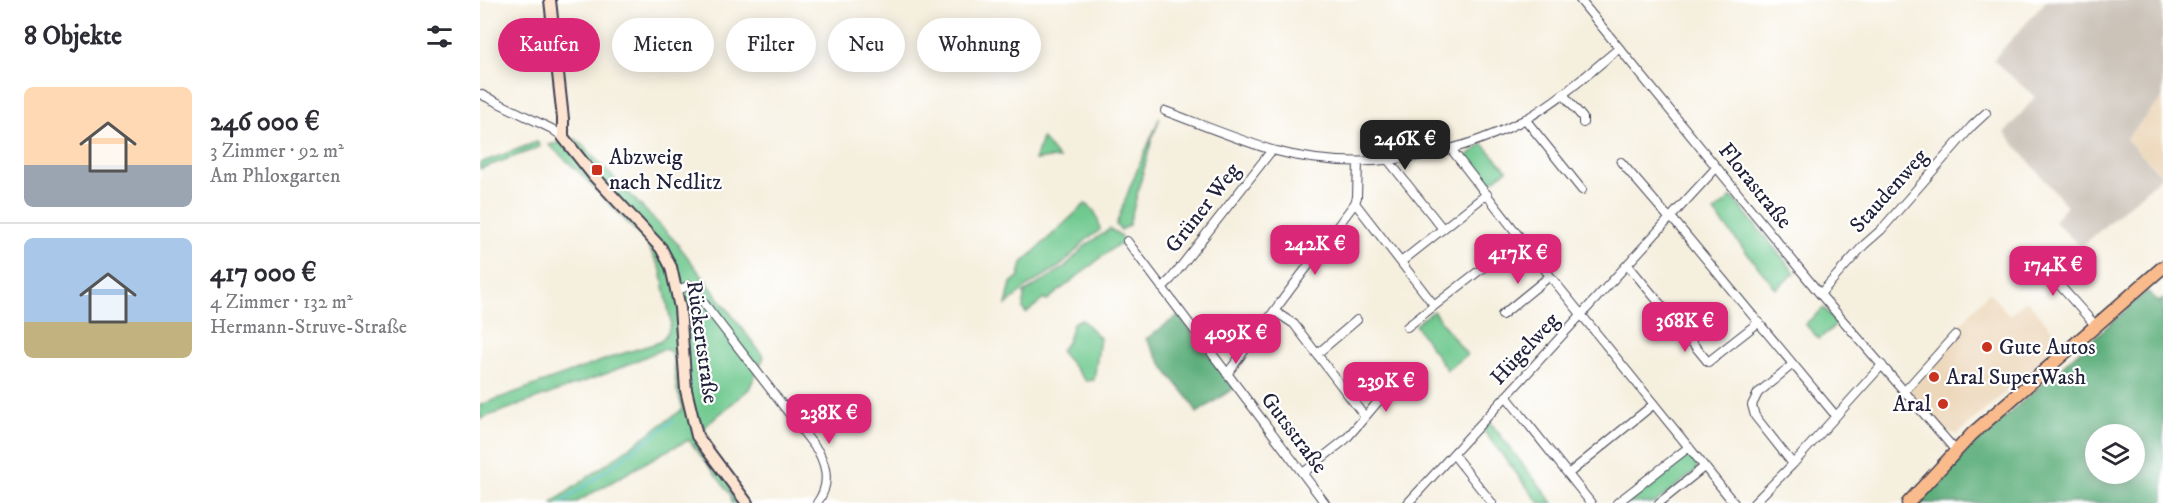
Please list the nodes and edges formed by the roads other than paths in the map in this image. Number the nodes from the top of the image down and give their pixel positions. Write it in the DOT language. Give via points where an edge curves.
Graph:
graph roads {
  1 [pos="550,0"];
  2 [pos="1580,0"];
  3 [pos="1618,49"];
  4 [pos="480,94"];
  5 [pos="1563,94"];
  6 [pos="1165,111"];
  7 [pos="1986,113"];
  8 [pos="1525,119"];
  9 [pos="1583,123"];
  10 [pos="563,138"];
  11 [pos="1451,149"];
  12 [pos="1272,150"];
  13 [pos="1388,160"];
  14 [pos="1358,162"];
  15 [pos="1622,162"];
  16 [pos="1716,168"];
  17 [pos="1582,190"];
  18 [pos="1486,194"];
  19 [pos="1355,203"];
  20 [pos="1671,218"];
  21 [pos="1443,229"];
  22 [pos="1521,238"];
  23 [pos="1127,241"];
  24 [pos="2029,251"];
  25 [pos="1401,262"];
  26 [pos="1628,265"];
  27 [pos="2163,267"];
  28 [pos="1550,276"];
  29 [pos="1162,288"];
  30 [pos="676,291"];
  31 [pos="1820,294"];
  32 [pos="1434,305"];
  33 [pos="1274,311"];
  34 [pos="1582,314"];
  35 [pos="1502,315"];
  36 [pos="1357,320"];
  37 [pos="1759,322"];
  38 [pos="2096,326"];
  39 [pos="1407,327"];
  40 [pos="1954,334"];
  41 [pos="1317,354"];
  42 [pos="1793,364"];
  43 [pos="1882,365"];
  44 [pos="1227,374"];
  45 [pos="1387,391"];
  46 [pos="1904,392"];
  47 [pos="1506,396"];
  48 [pos="1654,404"];
  49 [pos="1836,416"];
  50 [pos="1365,417"];
  51 [pos="1689,447"];
  52 [pos="1956,452"];
  53 [pos="1452,454"];
  54 [pos="1793,464"];
  55 [pos="1704,466"];
  56 [pos="1303,472"];
  57 [pos="1568,474"];
  58 [pos="747,503"];
  59 [pos="817,503"];
  60 [pos="1325,503"];
  61 [pos="1408,503"];
  62 [pos="1492,503"];
  63 [pos="1591,503"];
  64 [pos="1617,503"];
  65 [pos="1659,503"];
  66 [pos="1734,503"];
  67 [pos="1754,503"];
  68 [pos="1908,503"];
  1 -- 10 [label="street"];
  2 -- 3 [label="street, Florastraße"];
  3 -- 5 [label="street"];
  3 -- 16 [label="street, Florastraße"];
  4 -- 10 [label="street"];
  5 -- 8 [label="street"];
  5 -- 9 [label="street"];
  6 -- 12 [label="street"];
  7 -- 31 [label="street, Staudenweg"];
  8 -- 11 [label="street"];
  8 -- 17 [label="street"];
  10 -- 30 [label="street, Rückertstraße" via="661,249 671,267"];
  11 -- 13 [label="street"];
  11 -- 18 [label="street"];
  12 -- 14 [label="street"];
  12 -- 29 [label="street, Grüner Weg"];
  13 -- 14 [label="street"];
  13 -- 21 [label="street"];
  14 -- 19 [label="street"];
  15 -- 20 [label="street"];
  16 -- 20 [label="street, Hügelweg"];
  16 -- 31 [label="street, Florastraße"];
  18 -- 21 [label="street"];
  18 -- 22 [label="street"];
  19 -- 25 [label="street"];
  19 -- 33 [label="street"];
  20 -- 26 [label="street, Hügelweg"];
  20 -- 37 [label="street"];
  21 -- 25 [label="street"];
  22 -- 28 [label="street"];
  22 -- 32 [label="street"];
  23 -- 29 [label="street, Gutsstraße"];
  24 -- 38 [label="street"];
  25 -- 32 [label="street"];
  26 -- 34 [label="street, Hügelweg"];
  26 -- 37 [label="street" via="1708,362"];
  27 -- 38 [label="main road"];
  28 -- 34 [label="street"];
  28 -- 35 [label="street"];
  29 -- 44 [label="street, Gutsstraße"];
  30 -- 58 [label="street, Rückertstraße" via="686,390 697,436"];
  30 -- 59 [label="street" via="690,285 818,451 825,464 826,486"];
  31 -- 43 [label="street, Florastraße"];
  32 -- 39 [label="street"];
  33 -- 41 [label="street" via="1294,324"];
  33 -- 44 [label="street"];
  34 -- 47 [label="street, Hügelweg"];
  34 -- 48 [label="street"];
  36 -- 41 [label="street"];
  37 -- 42 [label="street"];
  38 -- 52 [label="main road"];
  40 -- 46 [label="street"];
  41 -- 50 [label="street"];
  42 -- 49 [label="street"];
  42 -- 54 [label="street" via="1758,393 1752,405 1755,416"];
  43 -- 46 [label="street, Florastraße"];
  43 -- 49 [label="street"];
  44 -- 56 [label="street, Gutsstraße"];
  45 -- 50 [label="street"];
  46 -- 52 [label="street, Florastraße"];
  47 -- 53 [label="street, Hügelweg"];
  47 -- 57 [label="street"];
  48 -- 51 [label="street"];
  48 -- 57 [label="street"];
  49 -- 54 [label="street"];
  50 -- 56 [label="street" via="1346,439"];
  51 -- 55 [label="street"];
  51 -- 64 [label="street"];
  52 -- 68 [label="main road"];
  53 -- 61 [label="street, Hügelweg"];
  53 -- 62 [label="street"];
  54 -- 67 [label="street"];
  55 -- 65 [label="street"];
  55 -- 66 [label="street"];
  56 -- 60 [label="street, Gutsstraße"];
  57 -- 63 [label="street"];
}
